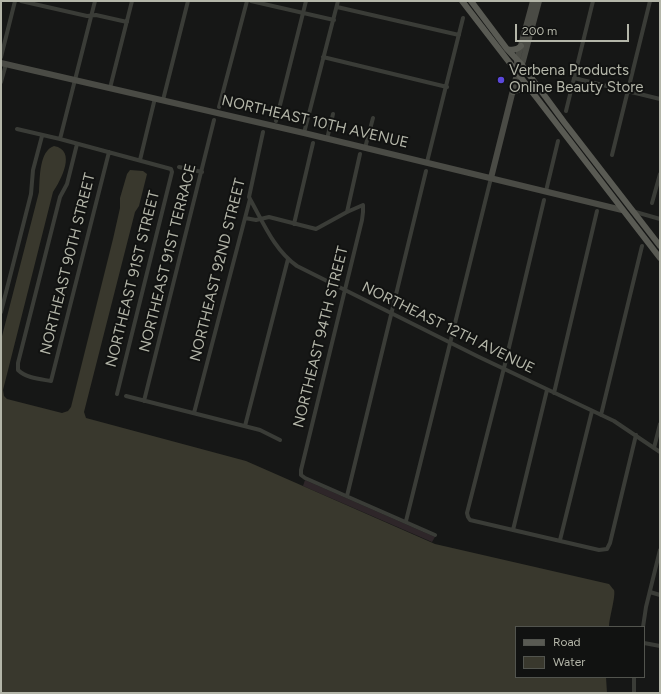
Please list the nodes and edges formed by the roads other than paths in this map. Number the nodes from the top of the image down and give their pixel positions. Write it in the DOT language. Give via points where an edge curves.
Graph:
graph roads {
  1 [pos="15,1"];
  2 [pos="21,1"];
  3 [pos="95,1"];
  4 [pos="132,1"];
  5 [pos="188,1"];
  6 [pos="247,1"];
  7 [pos="251,1"];
  8 [pos="306,1"];
  9 [pos="338,1"];
  10 [pos="462,1"];
  11 [pos="471,1"];
  12 [pos="533,1"];
  13 [pos="538,1"];
  14 [pos="593,1"];
  15 [pos="650,1"];
  16 [pos="337,7"];
  17 [pos="303,13"];
  18 [pos="92,15"];
  19 [pos="463,18"];
  20 [pos="334,20"];
  21 [pos="127,22"];
  22 [pos="459,35"];
  23 [pos="521,46"];
  24 [pos="507,49"];
  25 [pos="1,56"];
  26 [pos="323,57"];
  27 [pos="3,63"];
  28 [pos="520,63"];
  29 [pos="517,74"];
  30 [pos="574,78"];
  31 [pos="75,80"];
  32 [pos="1,82"];
  33 [pos="446,87"];
  34 [pos="110,88"];
  35 [pos="529,88"];
  36 [pos="628,91"];
  37 [pos="513,92"];
  38 [pos="155,98"];
  39 [pos="660,98"];
  40 [pos="163,100"];
  41 [pos="219,107"];
  42 [pos="566,111"];
  43 [pos="333,114"];
  44 [pos="373,118"];
  45 [pos="214,120"];
  46 [pos="276,120"];
  47 [pos="18,129"];
  48 [pos="263,132"];
  49 [pos="304,133"];
  50 [pos="42,136"];
  51 [pos="60,139"];
  52 [pos="327,139"];
  53 [pos="558,142"];
  54 [pos="313,143"];
  55 [pos="76,144"];
  56 [pos="365,148"];
  57 [pos="109,152"];
  58 [pos="360,154"];
  59 [pos="612,155"];
  60 [pos="140,160"];
  61 [pos="427,162"];
  62 [pos="179,167"];
  63 [pos="426,171"];
  64 [pos="202,172"];
  65 [pos="660,174"];
  66 [pos="491,178"];
  67 [pos="546,191"];
  68 [pos="250,199"];
  69 [pos="544,200"];
  70 [pos="652,203"];
  71 [pos="622,210"];
  72 [pos="598,211"];
  73 [pos="632,211"];
  74 [pos="347,212"];
  75 [pos="651,217"];
  76 [pos="244,218"];
  77 [pos="261,218"];
  78 [pos="660,219"];
  79 [pos="294,224"];
  80 [pos="646,229"];
  81 [pos="642,246"];
  82 [pos="660,246"];
  83 [pos="660,258"];
  84 [pos="288,259"];
  85 [pos="345,290"];
  86 [pos="1,312"];
  87 [pos="391,313"];
  88 [pos="450,342"];
  89 [pos="503,368"];
  90 [pos="547,390"];
  91 [pos="554,393"];
  92 [pos="117,394"];
  93 [pos="126,396"];
  94 [pos="144,401"];
  95 [pos="592,411"];
  96 [pos="194,413"];
  97 [pos="601,415"];
  98 [pos="660,424"];
  99 [pos="245,426"];
  100 [pos="636,436"];
  101 [pos="280,440"];
  102 [pos="654,448"];
  103 [pos="660,452"];
  104 [pos="347,496"];
  105 [pos="406,521"];
  106 [pos="513,530"];
  107 [pos="435,535"];
  108 [pos="560,540"];
  109 [pos="660,550"];
  110 [pos="650,592"];
  111 [pos="660,594"];
  112 [pos="643,626"];
  113 [pos="645,643"];
  114 [pos="660,646"];
  115 [pos="634,678"];
  116 [pos="634,693"];
  1 -- 25 [label="street"];
  2 -- 18 [label="street"];
  3 -- 18 [label="street"];
  4 -- 21 [label="street"];
  5 -- 40 [label="street"];
  6 -- 41 [label="street"];
  7 -- 17 [label="street"];
  8 -- 17 [label="street"];
  9 -- 16 [label="street"];
  10 -- 29 [label="main road"];
  11 -- 24 [label="main road"];
  12 -- 23 [label="street"];
  13 -- 28 [label="street"];
  14 -- 30 [label="street"];
  15 -- 36 [label="street"];
  16 -- 20 [label="street"];
  16 -- 22 [label="street"];
  17 -- 20 [label="street"];
  17 -- 46 [label="street"];
  18 -- 21 [label="street"];
  18 -- 31 [label="street"];
  19 -- 22 [label="street"];
  20 -- 26 [label="street"];
  21 -- 34 [label="street"];
  22 -- 33 [label="street"];
  23 -- 24 [label="main road" via="515,50"];
  23 -- 28 [label="street"];
  24 -- 28 [label="main road"];
  26 -- 33 [label="street"];
  26 -- 49 [label="street"];
  27 -- 31 [label="street, NORTHEAST 10TH AVENUE"];
  27 -- 32 [label="street"];
  28 -- 29 [label="street"];
  28 -- 73 [label="main road"];
  29 -- 35 [label="main road"];
  29 -- 37 [label="street"];
  30 -- 36 [label="street"];
  30 -- 42 [label="street"];
  31 -- 34 [label="street, NORTHEAST 10TH AVENUE"];
  31 -- 51 [label="street"];
  33 -- 61 [label="street"];
  34 -- 38 [label="street, NORTHEAST 10TH AVENUE"];
  35 -- 37 [label="main road"];
  35 -- 71 [label="main road"];
  36 -- 39 [label="street"];
  36 -- 59 [label="street"];
  37 -- 66 [label="street"];
  38 -- 40 [label="street, NORTHEAST 10TH AVENUE"];
  38 -- 60 [label="street"];
  40 -- 49 [label="street, NORTHEAST 10TH AVENUE"];
  43 -- 52 [label="street"];
  44 -- 56 [label="street"];
  45 -- 64 [label="street, NORTHEAST 91ST TERRACE"];
  47 -- 50 [label="street"];
  48 -- 68 [label="street, NORTHEAST 92ND STREET" via="248,197"];
  49 -- 52 [label="street, NORTHEAST 10TH AVENUE"];
  50 -- 51 [label="street"];
  50 -- 86 [label="street" via="32,177 31,194"];
  51 -- 55 [label="street"];
  52 -- 56 [label="street, NORTHEAST 10TH AVENUE"];
  53 -- 67 [label="street"];
  54 -- 79 [label="street"];
  55 -- 57 [label="street"];
  55 -- 57 [label="street, NORTHEAST 90TH STREET" via="18,363 18,370 22,374 51,381"];
  56 -- 61 [label="street, NORTHEAST 10TH AVENUE"];
  57 -- 60 [label="street"];
  58 -- 74 [label="street"];
  60 -- 92 [label="street, NORTHEAST 91ST STREET" via="171,169 172,172"];
  61 -- 66 [label="street, NORTHEAST 10TH AVENUE"];
  62 -- 64 [label="street"];
  63 -- 87 [label="street"];
  64 -- 94 [label="street, NORTHEAST 91ST TERRACE"];
  65 -- 70 [label="street"];
  66 -- 67 [label="street, NORTHEAST 10TH AVENUE"];
  66 -- 88 [label="street"];
  67 -- 71 [label="street, NORTHEAST 10TH AVENUE"];
  68 -- 76 [label="street, NORTHEAST 92ND STREET"];
  68 -- 77 [label="street, NORTHEAST 12TH AVENUE"];
  69 -- 89 [label="street"];
  71 -- 83 [label="main road"];
  72 -- 91 [label="street"];
  73 -- 75 [label="street"];
  73 -- 80 [label="main road"];
  74 -- 79 [label="street" via="316,228"];
  74 -- 85 [label="street, NORTHEAST 94TH STREET" via="363,205"];
  75 -- 78 [label="street"];
  75 -- 80 [label="street"];
  76 -- 77 [label="street"];
  76 -- 96 [label="street, NORTHEAST 92ND STREET"];
  77 -- 79 [label="street"];
  77 -- 84 [label="street, NORTHEAST 12TH AVENUE" via="278,248"];
  80 -- 82 [label="main road"];
  81 -- 97 [label="street"];
  84 -- 85 [label="street, NORTHEAST 12TH AVENUE"];
  84 -- 99 [label="street"];
  85 -- 87 [label="street, NORTHEAST 12TH AVENUE"];
  85 -- 104 [label="street, NORTHEAST 94TH STREET" via="301,475"];
  87 -- 88 [label="street, NORTHEAST 12TH AVENUE"];
  87 -- 104 [label="street"];
  88 -- 89 [label="street, NORTHEAST 12TH AVENUE"];
  88 -- 105 [label="street"];
  89 -- 90 [label="street, NORTHEAST 12TH AVENUE"];
  89 -- 106 [label="street" via="467,513 470,520"];
  90 -- 91 [label="street, NORTHEAST 12TH AVENUE"];
  90 -- 106 [label="street"];
  91 -- 95 [label="street, NORTHEAST 12TH AVENUE"];
  93 -- 94 [label="street"];
  94 -- 96 [label="street"];
  95 -- 97 [label="street, NORTHEAST 12TH AVENUE"];
  95 -- 108 [label="street"];
  96 -- 99 [label="street"];
  97 -- 100 [label="street, NORTHEAST 12TH AVENUE"];
  98 -- 102 [label="street"];
  99 -- 101 [label="street"];
  100 -- 102 [label="street, NORTHEAST 12TH AVENUE"];
  100 -- 108 [label="street" via="607,548 599,550"];
  102 -- 103 [label="street, NORTHEAST 12TH AVENUE"];
  104 -- 105 [label="street"];
  105 -- 107 [label="street"];
  106 -- 108 [label="street"];
  109 -- 110 [label="street"];
  110 -- 111 [label="street"];
  110 -- 112 [label="street"];
  113 -- 114 [label="street"];
  115 -- 116 [label="street"];
}
